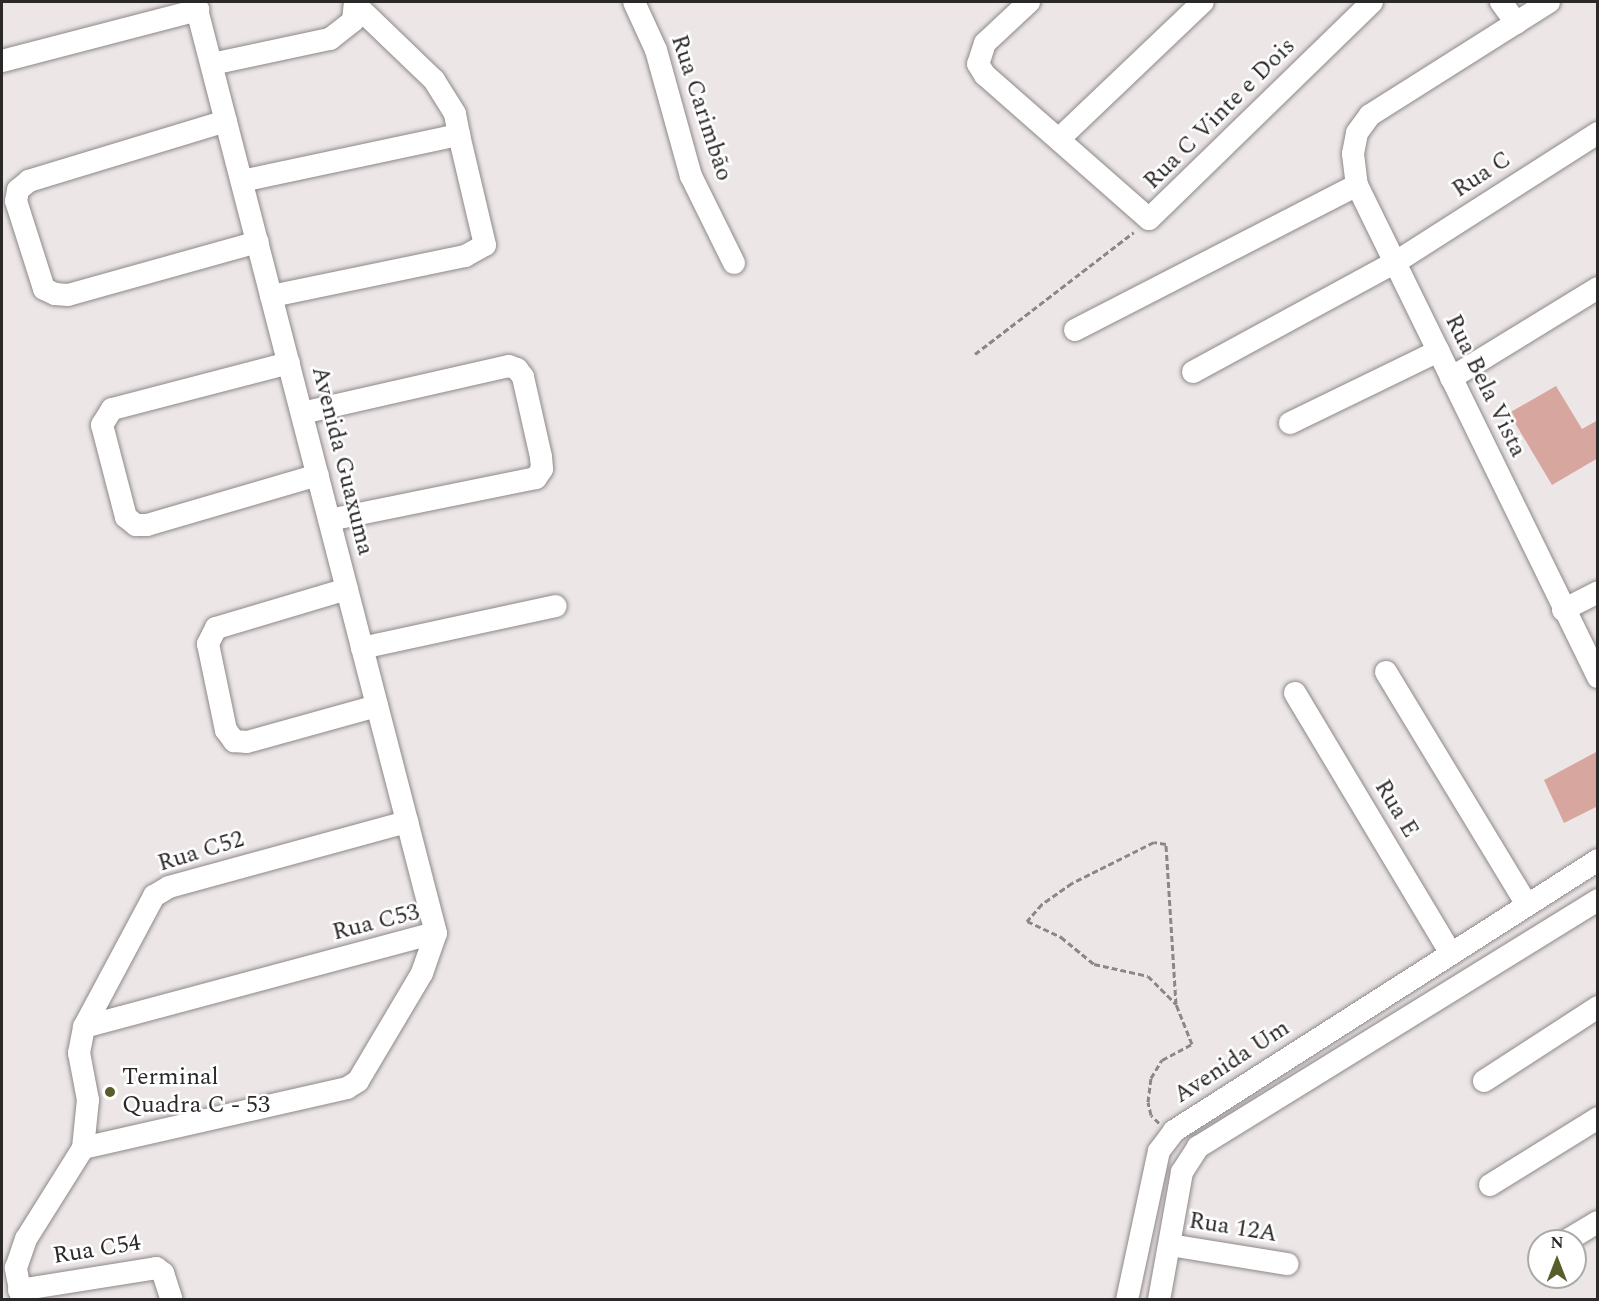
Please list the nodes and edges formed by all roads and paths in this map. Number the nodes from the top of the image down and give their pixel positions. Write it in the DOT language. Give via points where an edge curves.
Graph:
graph roads {
  1 [pos="634,2"];
  2 [pos="1029,2"];
  3 [pos="1203,2"];
  4 [pos="1372,2"];
  5 [pos="1501,2"];
  6 [pos="356,4"];
  7 [pos="197,6"];
  8 [pos="1531,9"];
  9 [pos="2,61"];
  10 [pos="212,64"];
  11 [pos="226,121"];
  12 [pos="1598,133"];
  13 [pos="459,135"];
  14 [pos="1060,138"];
  15 [pos="242,181"];
  16 [pos="1357,185"];
  17 [pos="1149,219"];
  18 [pos="258,242"];
  19 [pos="1396,262"];
  20 [pos="734,263"];
  21 [pos="1598,288"];
  22 [pos="271,296"];
  23 [pos="1075,330"];
  24 [pos="1438,351"];
  25 [pos="975,354"];
  26 [pos="289,363"];
  27 [pos="1193,372"];
  28 [pos="1451,378"];
  29 [pos="302,413"];
  30 [pos="1290,423"];
  31 [pos="318,475"];
  32 [pos="329,520"];
  33 [pos="347,589"];
  34 [pos="1598,592"];
  35 [pos="556,606"];
  36 [pos="1563,610"];
  37 [pos="362,648"];
  38 [pos="1386,672"];
  39 [pos="1598,677"];
  40 [pos="1295,693"];
  41 [pos="377,706"];
  42 [pos="407,822"];
  43 [pos="1598,860"];
  44 [pos="1598,900"];
  45 [pos="1527,905"];
  46 [pos="436,933"];
  47 [pos="1459,948"];
  48 [pos="1485,970"];
  49 [pos="1176,1004"];
  50 [pos="1598,1007"];
  51 [pos="84,1027"];
  52 [pos="1484,1080"];
  53 [pos="1598,1118"];
  54 [pos="1174,1131"];
  55 [pos="83,1148"];
  56 [pos="1490,1185"];
  57 [pos="1170,1245"];
  58 [pos="1287,1264"];
  59 [pos="21,1295"];
  60 [pos="172,1299"];
  61 [pos="1127,1299"];
  62 [pos="1160,1299"];
  1 -- 20 [label="street, Rua Carimbão" via="656,50 691,176"];
  2 -- 14 [label="street, Rua C Vinte e Dois" via="985,43 978,64 985,75"];
  3 -- 14 [label="street"];
  4 -- 17 [label="street, Rua C Vinte e Dois"];
  5 -- 8 [label="street"];
  6 -- 10 [label="street" via="345,31 330,39"];
  6 -- 13 [label="street" via="434,80 455,114"];
  7 -- 9 [label="street"];
  7 -- 10 [label="street, Avenida Guaxuma"];
  8 -- 16 [label="street, Rua Bela Vista" via="1370,115 1358,133 1353,154"];
  10 -- 11 [label="street, Avenida Guaxuma"];
  11 -- 15 [label="street, Avenida Guaxuma"];
  11 -- 18 [label="street" via="29,181 18,190 16,201 44,289 55,294 69,295"];
  12 -- 19 [label="street, Rua C"];
  13 -- 15 [label="street"];
  13 -- 22 [label="street" via="485,245 465,256"];
  14 -- 17 [label="street, Rua C Vinte e Dois" via="1142,217"];
  15 -- 18 [label="street, Avenida Guaxuma"];
  16 -- 19 [label="street, Rua Bela Vista"];
  16 -- 23 [label="street"];
  17 -- 25 [label="path"];
  18 -- 22 [label="street, Avenida Guaxuma"];
  19 -- 24 [label="street, Rua Bela Vista"];
  19 -- 27 [label="street, Rua C"];
  21 -- 28 [label="street"];
  22 -- 26 [label="street, Avenida Guaxuma"];
  24 -- 28 [label="street, Rua Bela Vista"];
  24 -- 30 [label="street"];
  26 -- 29 [label="street, Avenida Guaxuma"];
  26 -- 31 [label="street" via="112,409 102,425 126,517 136,525"];
  28 -- 36 [label="street, Rua Bela Vista"];
  29 -- 31 [label="street, Avenida Guaxuma"];
  29 -- 32 [label="street" via="509,366 523,378 541,457 542,469 536,478"];
  31 -- 32 [label="street, Avenida Guaxuma"];
  32 -- 33 [label="street, Avenida Guaxuma"];
  33 -- 37 [label="street, Avenida Guaxuma"];
  33 -- 41 [label="street" via="216,628 208,644 226,730 234,741 247,742"];
  34 -- 36 [label="street"];
  35 -- 37 [label="street"];
  36 -- 39 [label="street, Rua Bela Vista"];
  37 -- 41 [label="street, Avenida Guaxuma"];
  38 -- 45 [label="street"];
  40 -- 47 [label="street, Rua E"];
  41 -- 42 [label="street, Avenida Guaxuma"];
  42 -- 46 [label="street, Avenida Guaxuma"];
  42 -- 51 [label="street, Rua C52" via="169,887 154,896"];
  43 -- 45 [label="street, Avenida Um"];
  44 -- 48 [label="street"];
  45 -- 47 [label="street, Avenida Um"];
  46 -- 51 [label="street, Rua C53"];
  46 -- 55 [label="street, Rua C53" via="422,973 358,1081 347,1088"];
  47 -- 48 [label="street"];
  47 -- 54 [label="street, Avenida Um"];
  48 -- 57 [label="street" via="1198,1147 1182,1172"];
  49 -- 49 [label="path" via="1148,976 1094,964 1061,938 1027,921 1041,904 1072,883 1154,842 1166,844"];
  49 -- 54 [label="path" via="1192,1044 1162,1060 1150,1078 1148,1102 1151,1115"];
  50 -- 52 [label="street"];
  51 -- 55 [label="street" via="79,1053 88,1100"];
  53 -- 56 [label="street"];
  54 -- 61 [label="street, Avenida Um" via="1159,1151"];
  55 -- 59 [label="street" via="26,1239 16,1268"];
  57 -- 58 [label="street, Rua 12A"];
  57 -- 62 [label="street"];
  59 -- 60 [label="street, Rua C54" via="156,1268 163,1273"];
}
